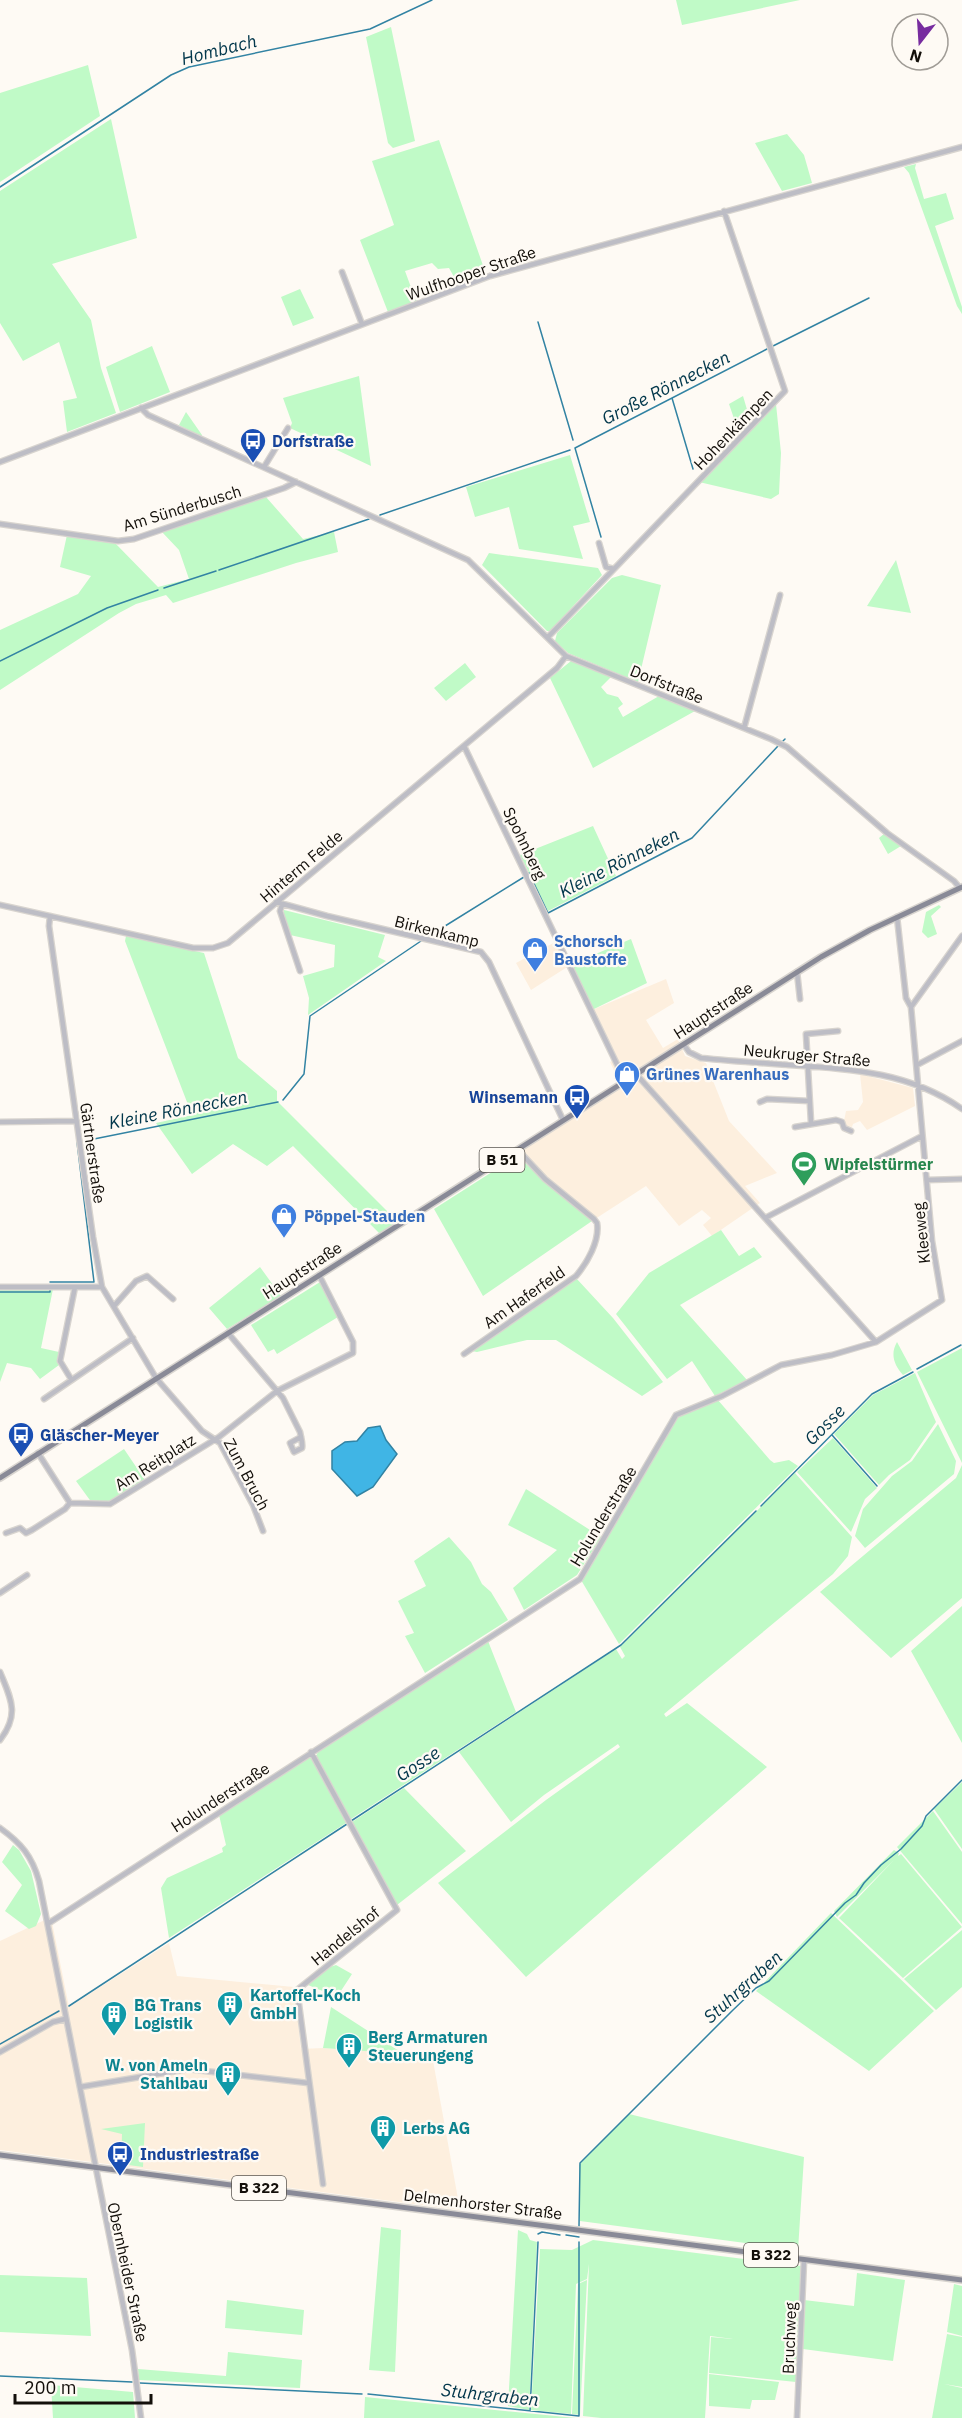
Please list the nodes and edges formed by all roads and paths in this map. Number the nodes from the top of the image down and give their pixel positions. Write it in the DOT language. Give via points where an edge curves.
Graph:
graph roads {
  1 [pos="962,147"];
  2 [pos="724,211"];
  3 [pos="342,272"];
  4 [pos="362,324"];
  5 [pos="141,408"];
  6 [pos="288,428"];
  7 [pos="0,462"];
  8 [pos="264,467"];
  9 [pos="296,482"];
  10 [pos="0,524"];
  11 [pos="599,543"];
  12 [pos="614,569"];
  13 [pos="780,595"];
  14 [pos="548,637"];
  15 [pos="566,656"];
  16 [pos="744,728"];
  17 [pos="464,746"];
  18 [pos="961,887"];
  19 [pos="276,902"];
  20 [pos="0,905"];
  21 [pos="282,905"];
  22 [pos="50,916"];
  23 [pos="897,917"];
  24 [pos="962,936"];
  25 [pos="300,971"];
  26 [pos="797,972"];
  27 [pos="800,999"];
  28 [pos="911,1007"];
  29 [pos="838,1031"];
  30 [pos="962,1041"];
  31 [pos="684,1045"];
  32 [pos="917,1065"];
  33 [pos="808,1066"];
  34 [pos="636,1074"];
  35 [pos="625,1081"];
  36 [pos="918,1084"];
  37 [pos="809,1101"];
  38 [pos="760,1102"];
  39 [pos="962,1109"];
  40 [pos="563,1120"];
  41 [pos="76,1121"];
  42 [pos="0,1122"];
  43 [pos="810,1122"];
  44 [pos="795,1126"];
  45 [pos="851,1131"];
  46 [pos="921,1136"];
  47 [pos="518,1150"];
  48 [pos="962,1179"];
  49 [pos="927,1180"];
  50 [pos="765,1218"];
  51 [pos="319,1275"];
  52 [pos="0,1287"];
  53 [pos="75,1287"];
  54 [pos="102,1287"];
  55 [pos="173,1299"];
  56 [pos="114,1306"];
  57 [pos="228,1333"];
  58 [pos="133,1338"];
  59 [pos="876,1342"];
  60 [pos="464,1354"];
  61 [pos="156,1378"];
  62 [pos="71,1379"];
  63 [pos="277,1391"];
  64 [pos="44,1399"];
  65 [pos="301,1437"];
  66 [pos="216,1439"];
  67 [pos="38,1453"];
  68 [pos="0,1478"];
  69 [pos="70,1503"];
  70 [pos="263,1532"];
  71 [pos="6,1533"];
  72 [pos="27,1575"];
  73 [pos="0,1593"];
  74 [pos="0,1672"];
  75 [pos="0,1740"];
  76 [pos="311,1752"];
  77 [pos="0,1828"];
  78 [pos="49,1923"];
  79 [pos="65,2019"];
  80 [pos="0,2052"];
  81 [pos="308,2083"];
  82 [pos="80,2087"];
  83 [pos="0,2155"];
  84 [pos="95,2167"];
  85 [pos="323,2184"];
  86 [pos="804,2260"];
  87 [pos="962,2280"];
  88 [pos="141,2418"];
  89 [pos="797,2418"];
  1 -- 2 [label="street, Wulfhooper Straße"];
  2 -- 4 [label="street, Wulfhooper Straße" via="490,276"];
  2 -- 12 [label="street, Hohenkämpen" via="785,391"];
  3 -- 4 [label="street"];
  4 -- 5 [label="street, Wulfhooper Straße"];
  5 -- 7 [label="street, Wulfhooper Straße"];
  5 -- 8 [label="street, Dorfstraße" via="148,415"];
  6 -- 8 [label="street"];
  8 -- 9 [label="street, Dorfstraße"];
  9 -- 10 [label="street, Am Sünderbusch" via="134,539 118,541"];
  9 -- 14 [label="street, Dorfstraße" via="468,560"];
  11 -- 12 [label="street" via="606,567"];
  12 -- 14 [label="street, Hohenkämpen"];
  13 -- 16 [label="street"];
  14 -- 15 [label="street, Dorfstraße"];
  15 -- 16 [label="street, Dorfstraße"];
  15 -- 17 [label="street, Hinterm Felde" via="557,668"];
  16 -- 18 [label="street, Dorfstraße" via="799,756 887,833"];
  17 -- 19 [label="street, Hinterm Felde"];
  17 -- 35 [label="street, Spohnberg"];
  18 -- 23 [label="main road, Hauptstraße / B 51"];
  19 -- 21 [label="street, Birkenkamp"];
  19 -- 22 [label="street, Hinterm Felde" via="228,944 213,948 180,945"];
  20 -- 22 [label="street, Hinterm Felde"];
  21 -- 25 [label="street" via="280,911"];
  21 -- 40 [label="street, Birkenkamp" via="481,952"];
  22 -- 41 [label="street, Gärtnerstraße"];
  23 -- 26 [label="main road, Hauptstraße / B 51"];
  23 -- 28 [label="street, Kleeweg" via="906,998"];
  24 -- 28 [label="street"];
  26 -- 27 [label="street"];
  26 -- 31 [label="main road, Hauptstraße / B 51"];
  28 -- 32 [label="street, Kleeweg"];
  29 -- 33 [label="street" via="806,1034"];
  30 -- 32 [label="street"];
  31 -- 33 [label="street, Neukruger Straße" via="701,1058"];
  31 -- 34 [label="main road, Hauptstraße / B 51"];
  32 -- 36 [label="street, Kleeweg"];
  33 -- 36 [label="street, Neukruger Straße" via="881,1074"];
  33 -- 37 [label="street"];
  34 -- 35 [label="main road, Hauptstraße / B 51"];
  34 -- 50 [label="street"];
  35 -- 40 [label="main road, Hauptstraße / B 51"];
  36 -- 39 [label="street, Neukruger Straße"];
  36 -- 46 [label="street, Kleeweg"];
  37 -- 38 [label="street"];
  37 -- 43 [label="street"];
  40 -- 47 [label="main road, Hauptstraße / B 51"];
  41 -- 42 [label="street"];
  41 -- 54 [label="street, Gärtnerstraße"];
  43 -- 44 [label="street"];
  43 -- 45 [label="street" via="839,1121"];
  46 -- 49 [label="street, Kleeweg"];
  46 -- 50 [label="street"];
  47 -- 51 [label="main road, Hauptstraße / B 51"];
  47 -- 60 [label="street, Am Haferfeld" via="545,1179 594,1219 598,1229 587,1263 576,1276"];
  48 -- 49 [label="street"];
  49 -- 59 [label="street, Kleeweg" via="942,1300"];
  50 -- 59 [label="street"];
  51 -- 57 [label="main road, Hauptstraße / B 51"];
  51 -- 63 [label="street, Am Reitplatz" via="353,1342 353,1353"];
  52 -- 53 [label="street"];
  53 -- 54 [label="street"];
  53 -- 62 [label="street" via="60,1360"];
  54 -- 56 [label="street, Gärtnerstraße"];
  55 -- 56 [label="street" via="147,1276 136,1281"];
  56 -- 58 [label="street, Gärtnerstraße"];
  57 -- 61 [label="main road, Hauptstraße / B 51"];
  57 -- 63 [label="street"];
  58 -- 61 [label="street, Gärtnerstraße"];
  58 -- 62 [label="street"];
  59 -- 76 [label="street, Holunderstraße" via="781,1365 676,1415 579,1579"];
  61 -- 66 [label="street, Zum Bruch" via="202,1431"];
  61 -- 67 [label="main road, Hauptstraße / B 51"];
  62 -- 64 [label="street"];
  63 -- 65 [label="street"];
  63 -- 66 [label="street, Am Reitplatz"];
  66 -- 69 [label="street, Am Reitplatz" via="110,1504"];
  66 -- 70 [label="street, Zum Bruch" via="253,1505"];
  67 -- 68 [label="main road, Hauptstraße / B 51"];
  67 -- 69 [label="street"];
  69 -- 71 [label="street" via="26,1533 20,1528"];
  72 -- 73 [label="street"];
  74 -- 75 [label="street" via="12,1712 12,1720"];
  76 -- 78 [label="street, Holunderstraße"];
  76 -- 81 [label="street, Handelshof" via="397,1910 297,1990"];
  77 -- 78 [label="street" via="21,1845 34,1863"];
  78 -- 79 [label="street"];
  79 -- 80 [label="street"];
  79 -- 82 [label="street"];
  81 -- 82 [label="street" via="188,2068"];
  81 -- 85 [label="street, Handelshof"];
  82 -- 84 [label="street"];
  83 -- 84 [label="main road, Delmenhorster Straße / B 322"];
  84 -- 86 [label="main road, Delmenhorster Straße / B 322"];
  84 -- 88 [label="street, Obernheider Straße" via="132,2350"];
  86 -- 87 [label="main road, Delmenhorster Straße / B 322"];
  86 -- 89 [label="street, Bruchweg"];
}
